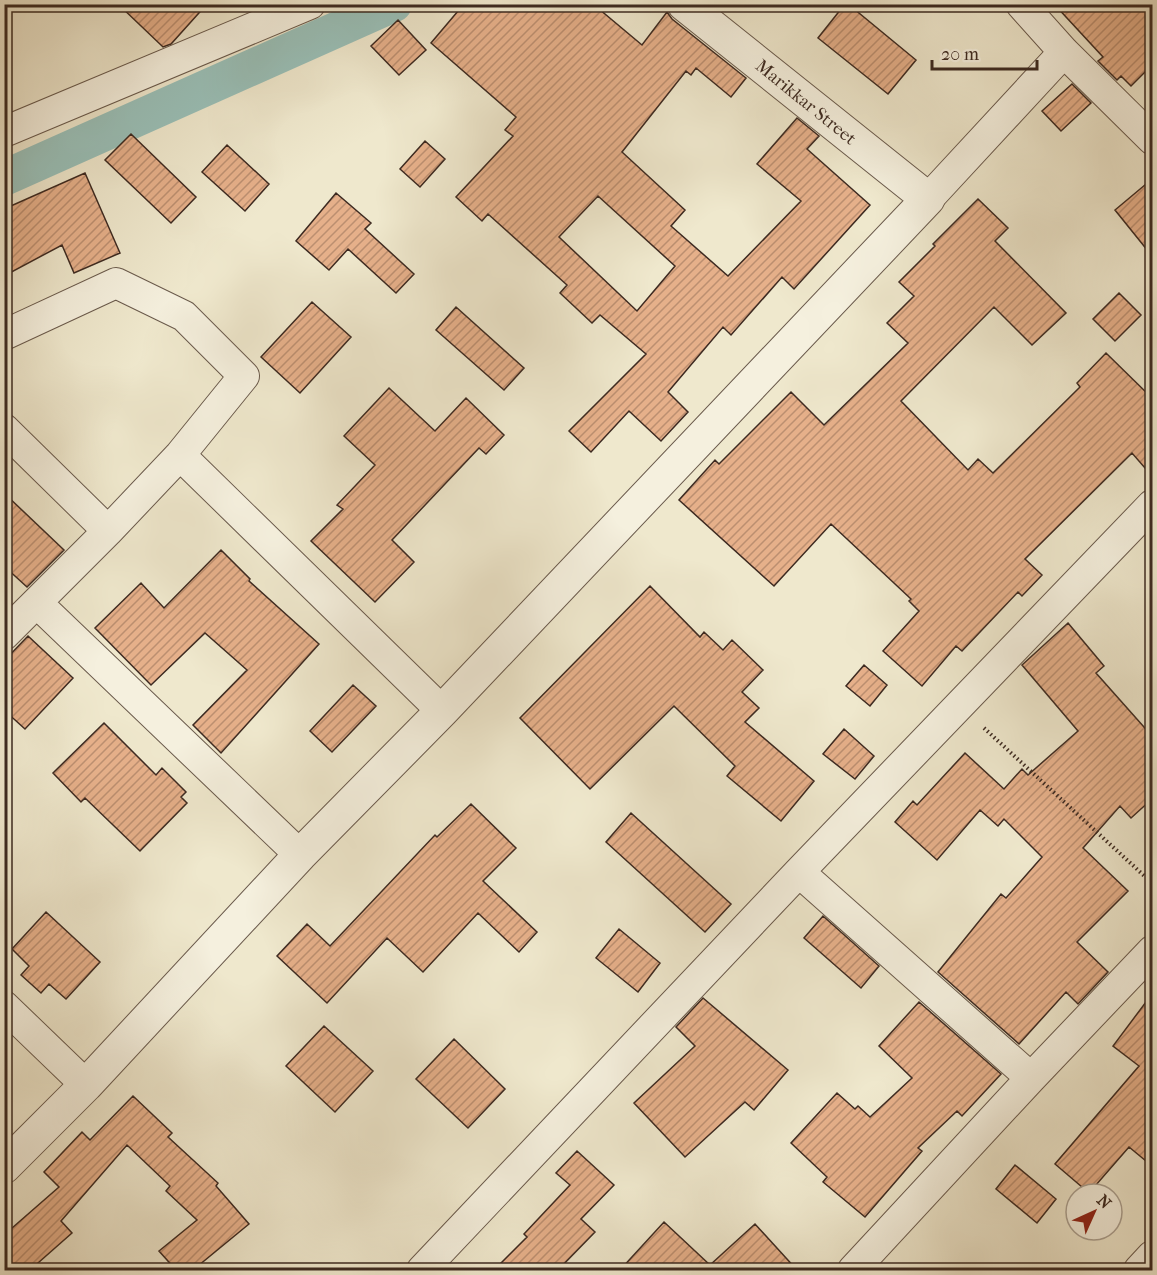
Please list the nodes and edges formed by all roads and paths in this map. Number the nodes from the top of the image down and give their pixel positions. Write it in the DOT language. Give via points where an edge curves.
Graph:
graph roads {
  1 [pos="684,4"];
  2 [pos="1021,4"];
  3 [pos="294,8"];
  4 [pos="1064,52"];
  5 [pos="4,132"];
  6 [pos="1152,137"];
  7 [pos="928,199"];
  8 [pos="4,335"];
  9 [pos="4,429"];
  10 [pos="180,455"];
  11 [pos="1152,505"];
  12 [pos="108,531"];
  13 [pos="37,603"];
  14 [pos="4,635"];
  15 [pos="959,705"];
  16 [pos="442,711"];
  17 [pos="300,855"];
  18 [pos="799,872"];
  19 [pos="1152,883"];
  20 [pos="1152,951"];
  21 [pos="4,1006"];
  22 [pos="1031,1078"];
  23 [pos="86,1085"];
  24 [pos="4,1167"];
  25 [pos="1152,1256"];
  26 [pos="422,1270"];
  27 [pos="853,1270"];
  28 [pos="1139,1270"];
  1 -- 7 [label="street, Marikkar Street"];
  2 -- 4 [label="street"];
  3 -- 5 [label="street"];
  4 -- 6 [label="street"];
  4 -- 7 [label="street"];
  7 -- 16 [label="street"];
  8 -- 10 [label="street" via="116,283 184,316 244,376"];
  9 -- 12 [label="street"];
  10 -- 12 [label="street"];
  10 -- 16 [label="street"];
  11 -- 15 [label="street"];
  12 -- 13 [label="street"];
  13 -- 14 [label="street"];
  13 -- 17 [label="street"];
  15 -- 18 [label="street"];
  15 -- 19 [label="path"];
  16 -- 17 [label="street"];
  17 -- 23 [label="street"];
  18 -- 22 [label="street"];
  18 -- 26 [label="street"];
  20 -- 22 [label="street"];
  21 -- 23 [label="street"];
  22 -- 27 [label="street"];
  23 -- 24 [label="street"];
  25 -- 28 [label="street"];
}
